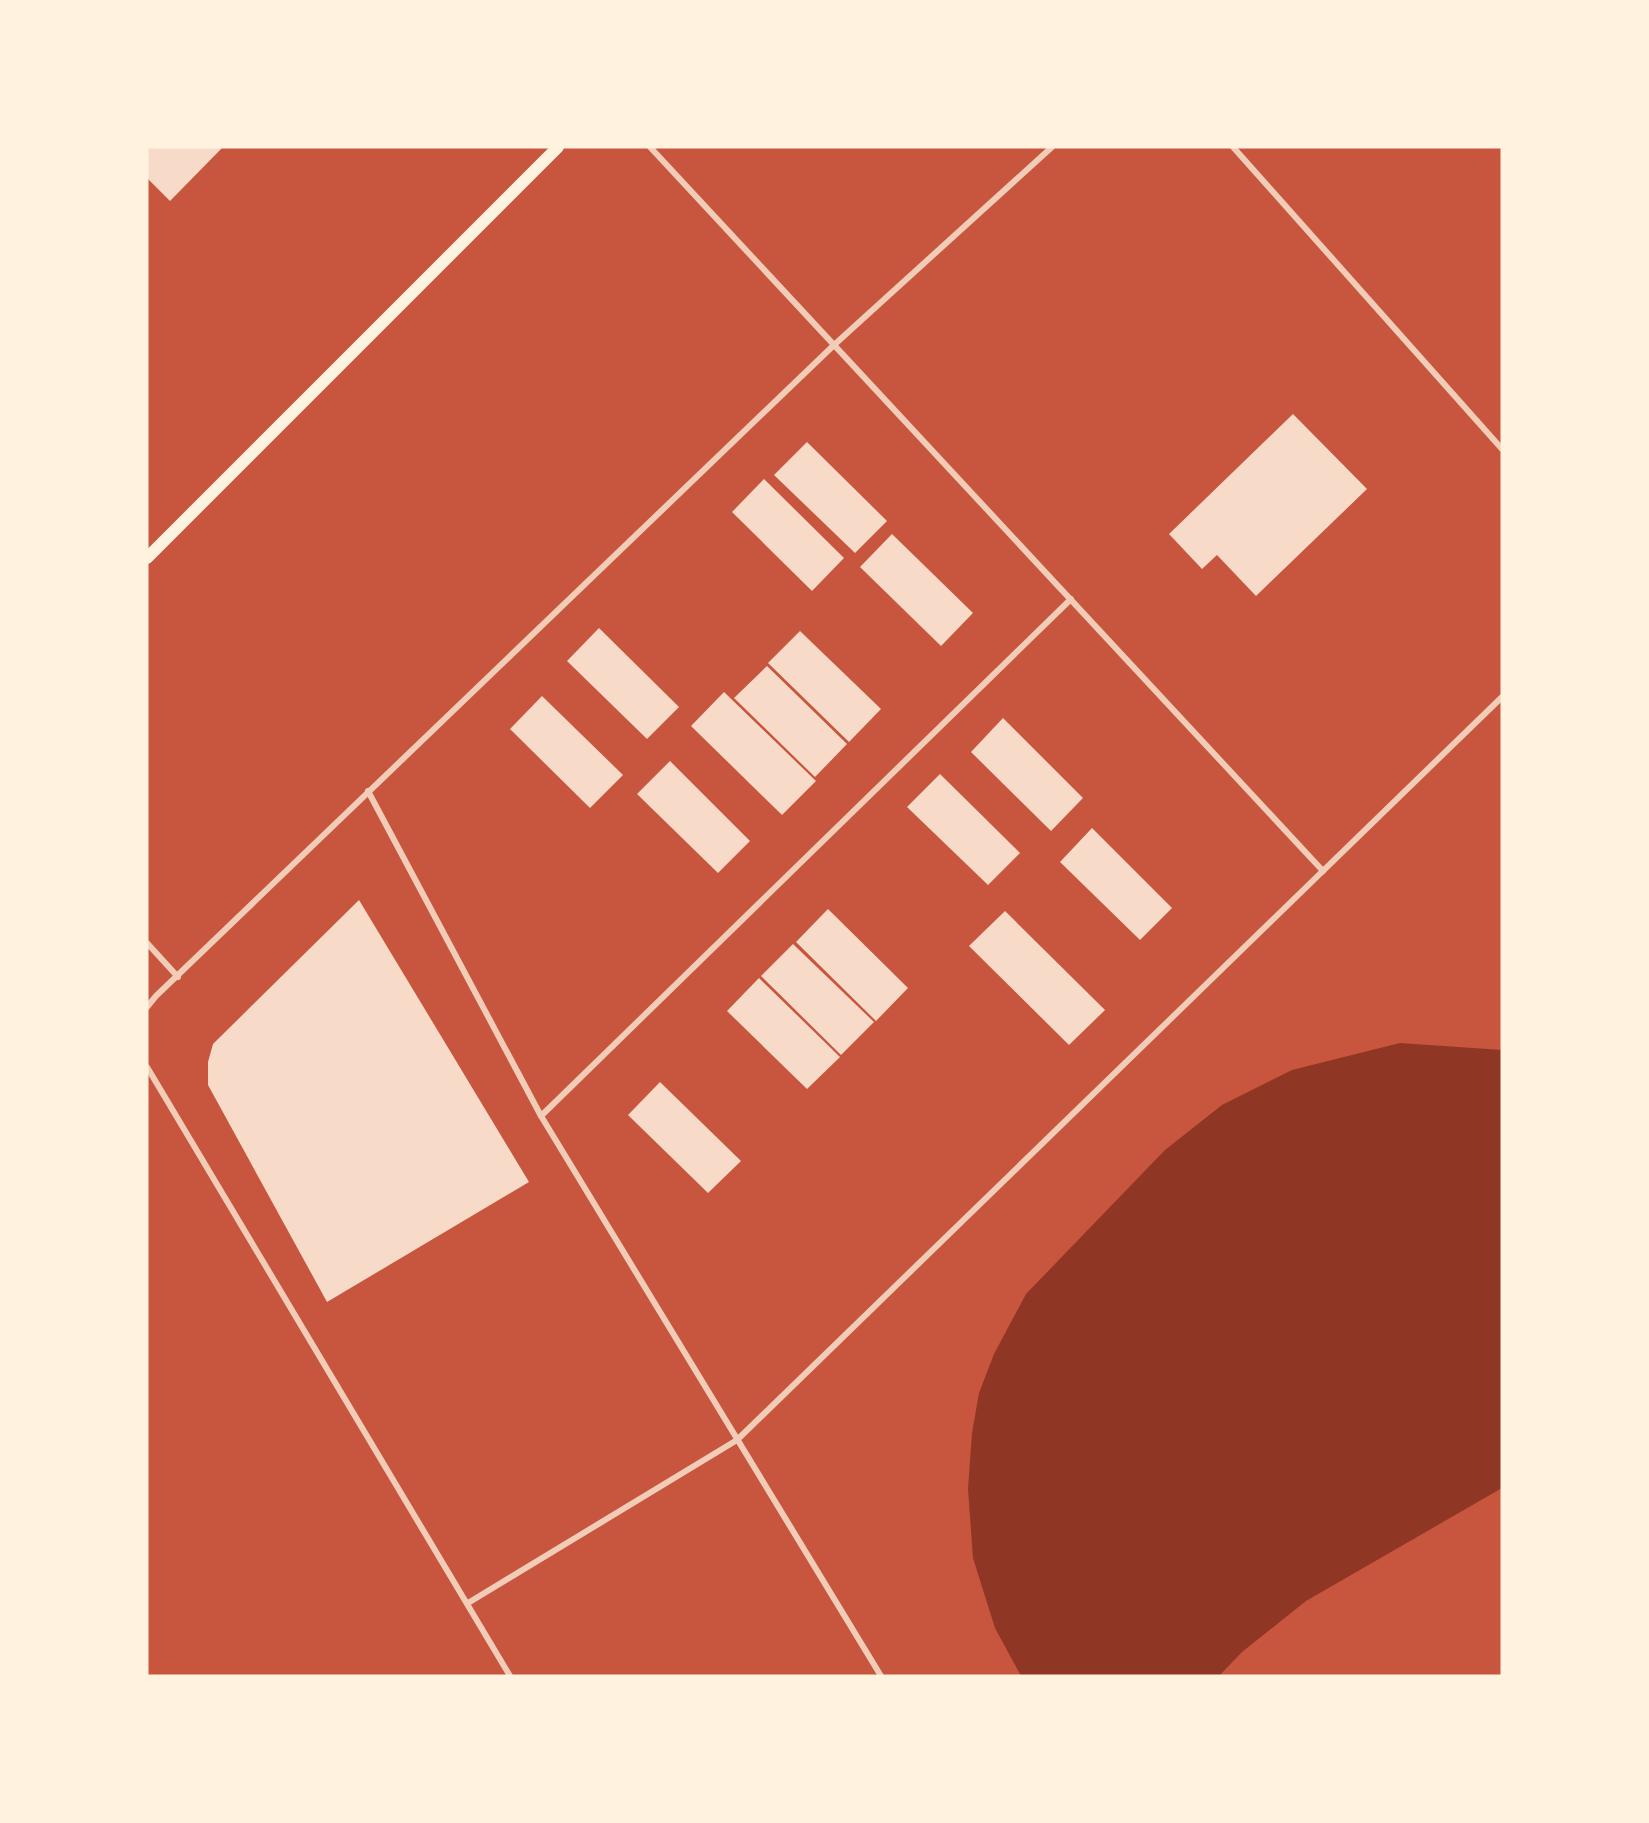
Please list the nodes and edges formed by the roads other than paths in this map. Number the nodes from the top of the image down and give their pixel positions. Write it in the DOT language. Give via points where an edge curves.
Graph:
graph roads {
  1 [pos="558,147"];
  2 [pos="650,147"];
  3 [pos="1052,147"];
  4 [pos="1233,147"];
  5 [pos="834,345"];
  6 [pos="1502,449"];
  7 [pos="147,558"];
  8 [pos="1071,599"];
  9 [pos="1502,697"];
  10 [pos="368,792"];
  11 [pos="1323,871"];
  12 [pos="147,943"];
  13 [pos="178,977"];
  14 [pos="147,1007"];
  15 [pos="147,1067"];
  16 [pos="541,1116"];
  17 [pos="737,1440"];
  18 [pos="468,1603"];
  19 [pos="510,1676"];
  20 [pos="881,1676"];
  1 -- 7 [label="main road"];
  2 -- 5 [label="street"];
  3 -- 5 [label="street"];
  4 -- 6 [label="street"];
  5 -- 8 [label="street"];
  5 -- 10 [label="street"];
  8 -- 11 [label="street"];
  8 -- 16 [label="street"];
  9 -- 11 [label="street"];
  10 -- 13 [label="street"];
  10 -- 16 [label="street"];
  11 -- 17 [label="street"];
  12 -- 13 [label="street"];
  13 -- 14 [label="street"];
  15 -- 18 [label="street"];
  16 -- 17 [label="street"];
  17 -- 18 [label="street"];
  17 -- 20 [label="street"];
  18 -- 19 [label="street"];
}
